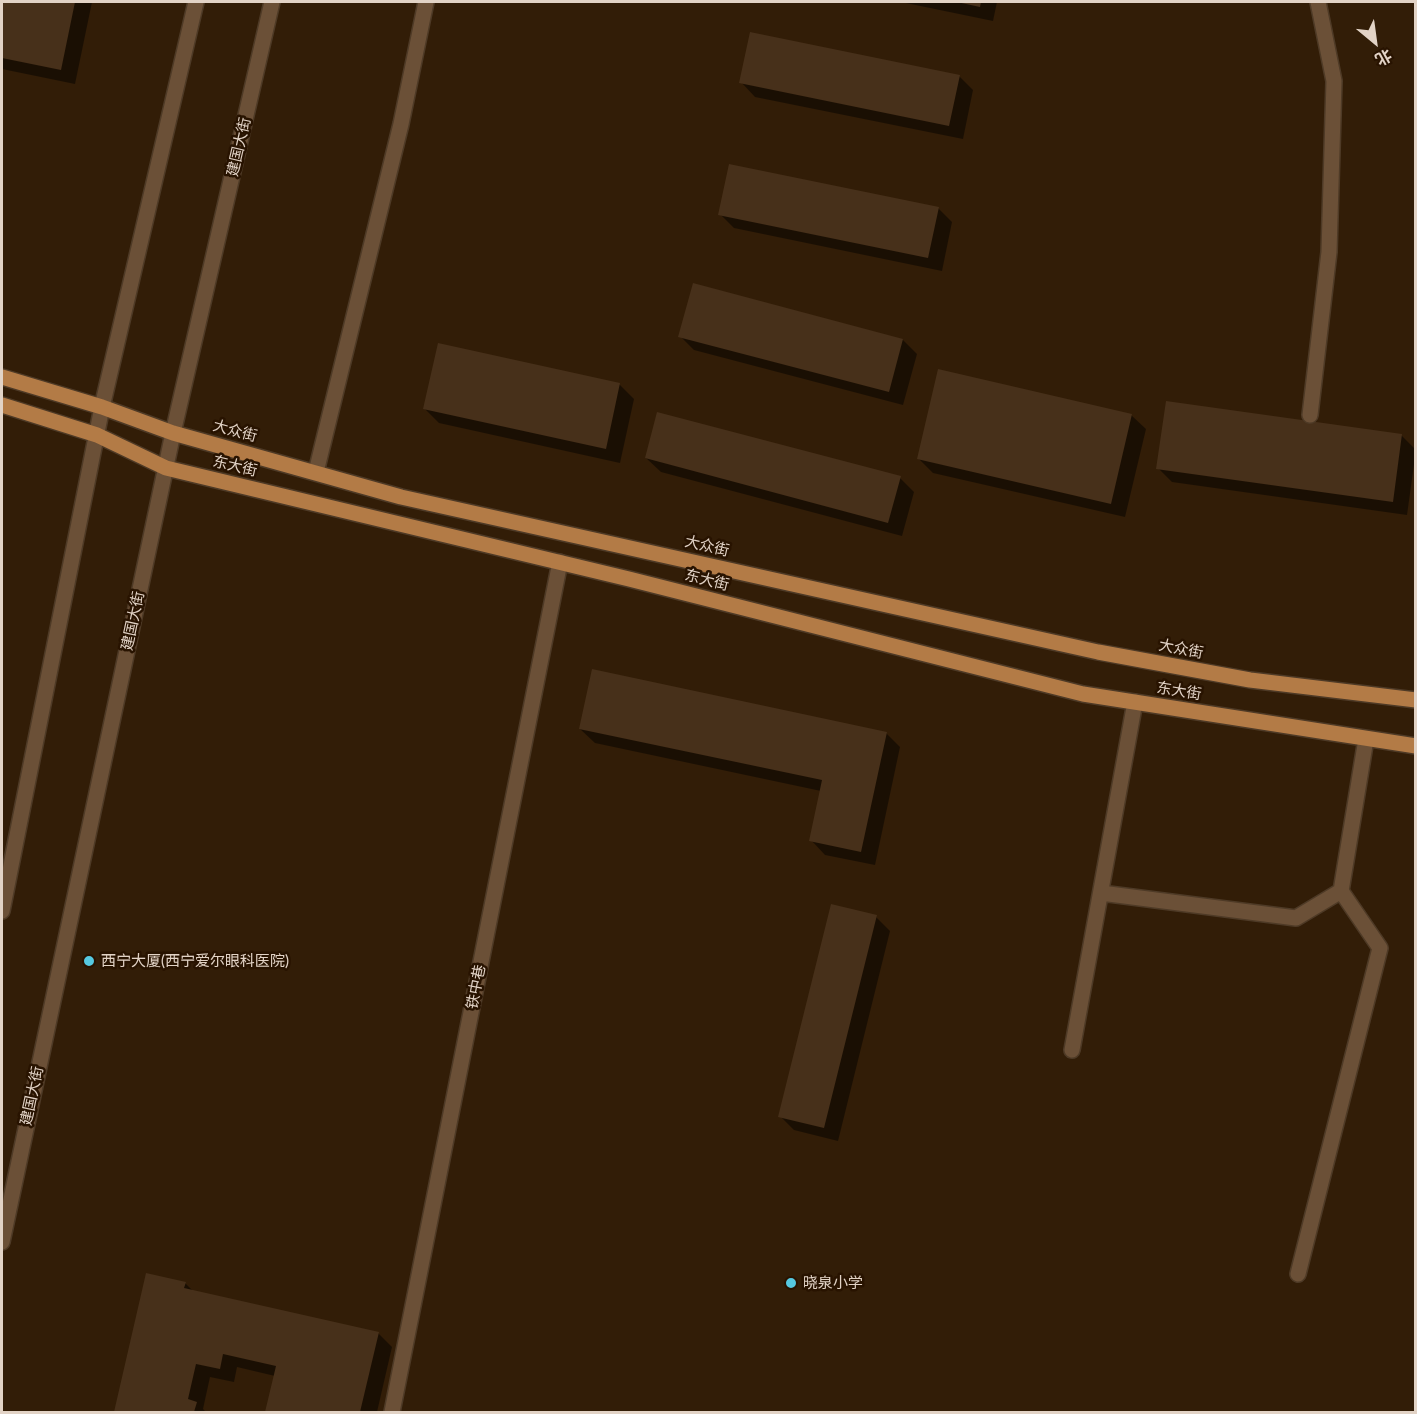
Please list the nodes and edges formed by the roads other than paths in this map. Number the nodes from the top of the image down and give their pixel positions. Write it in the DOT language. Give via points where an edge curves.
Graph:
graph roads {
  1 [pos="196,2"];
  2 [pos="273,2"];
  3 [pos="426,2"];
  4 [pos="1318,2"];
  5 [pos="2,377"];
  6 [pos="2,405"];
  7 [pos="102,407"];
  8 [pos="1310,415"];
  9 [pos="173,433"];
  10 [pos="97,435"];
  11 [pos="166,468"];
  12 [pos="316,472"];
  13 [pos="560,562"];
  14 [pos="1416,700"];
  15 [pos="1136,702"];
  16 [pos="1366,739"];
  17 [pos="1416,746"];
  18 [pos="1341,891"];
  19 [pos="1101,893"];
  20 [pos="2,911"];
  21 [pos="1072,1050"];
  22 [pos="2,1242"];
  23 [pos="1299,1274"];
  24 [pos="392,1413"];
  1 -- 7 [label="street"];
  2 -- 9 [label="street, 建国大街"];
  3 -- 12 [label="street" via="401,124"];
  4 -- 8 [label="street" via="1334,81 1329,252"];
  5 -- 7 [label="main road, 大众街"];
  6 -- 10 [label="main road, 东大街"];
  7 -- 9 [label="main road, 大众街"];
  7 -- 10 [label="street"];
  9 -- 11 [label="street, 建国大街"];
  9 -- 12 [label="main road, 大众街"];
  10 -- 11 [label="main road, 东大街"];
  10 -- 20 [label="street"];
  11 -- 13 [label="main road, 东大街"];
  11 -- 22 [label="street, 建国大街"];
  12 -- 14 [label="main road, 大众街" via="401,497 1098,652 1250,680"];
  13 -- 15 [label="main road, 东大街" via="1083,694"];
  13 -- 24 [label="street, 铁中巷"];
  15 -- 16 [label="main road, 东大街"];
  15 -- 19 [label="street"];
  16 -- 17 [label="main road, 东大街"];
  16 -- 18 [label="street"];
  18 -- 19 [label="street" via="1296,918"];
  18 -- 23 [label="street" via="1380,948"];
  19 -- 21 [label="street"];
}
